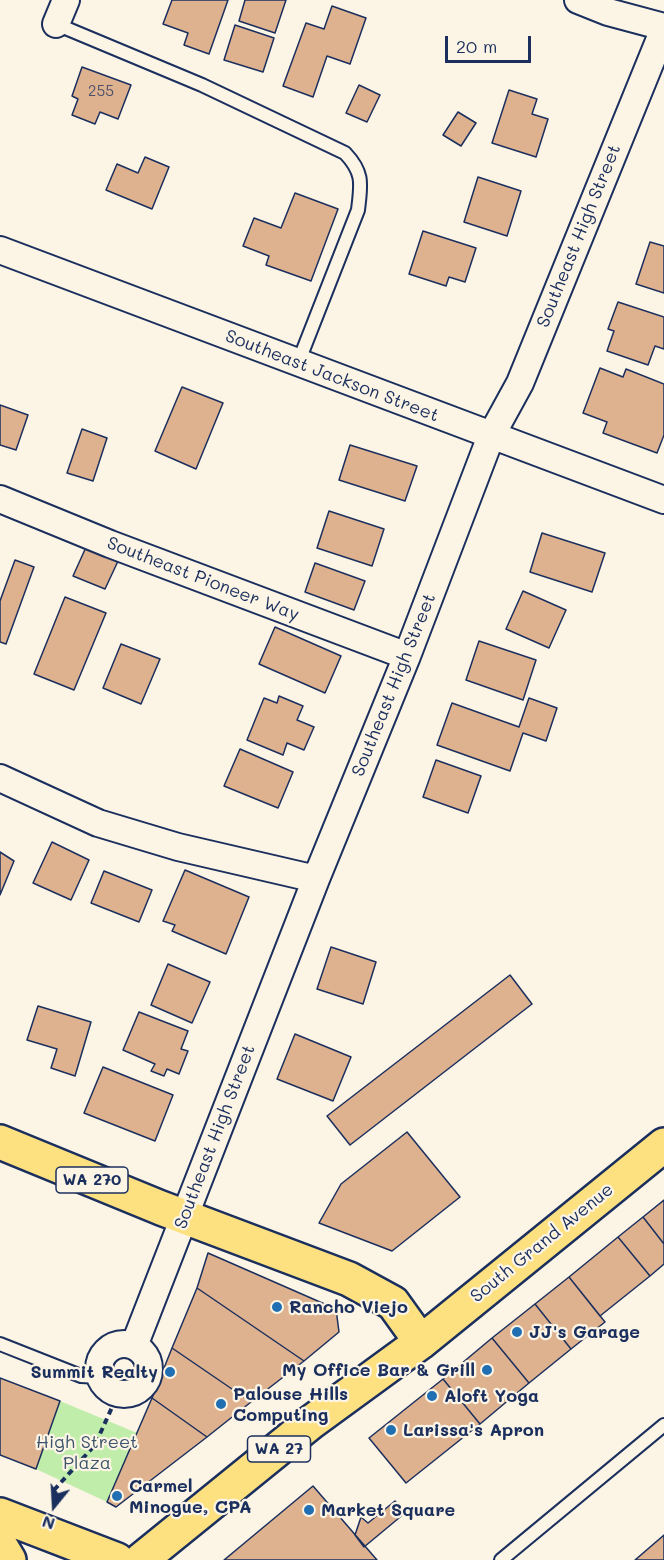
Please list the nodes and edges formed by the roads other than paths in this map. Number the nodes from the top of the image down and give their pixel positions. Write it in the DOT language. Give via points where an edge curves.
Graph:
graph roads {
  1 [pos="66,0"];
  2 [pos="578,0"];
  3 [pos="56,24"];
  4 [pos="664,28"];
  5 [pos="0,250"];
  6 [pos="298,363"];
  7 [pos="491,436"];
  8 [pos="0,500"];
  9 [pos="664,500"];
  10 [pos="407,656"];
  11 [pos="0,778"];
  12 [pos="315,879"];
  13 [pos="0,1142"];
  14 [pos="664,1145"];
  15 [pos="184,1217"];
  16 [pos="421,1342"];
  17 [pos="0,1344"];
  18 [pos="134,1346"];
  19 [pos="109,1385"];
  20 [pos="664,1425"];
  21 [pos="0,1515"];
  22 [pos="0,1545"];
  23 [pos="9,1560"];
  24 [pos="117,1560"];
  25 [pos="141,1560"];
  26 [pos="501,1560"];
  1 -- 3 [label="street"];
  2 -- 4 [label="street"];
  3 -- 6 [label="lane" via="213,90 345,153 358,167 358,210"];
  4 -- 7 [label="street, Southeast High Street" via="520,383"];
  5 -- 6 [label="street, Southeast Jackson Street"];
  6 -- 7 [label="street, Southeast Jackson Street"];
  7 -- 9 [label="street, Southeast Jackson Street"];
  7 -- 10 [label="street, Southeast High Street"];
  8 -- 10 [label="street, Southeast Pioneer Way"];
  10 -- 12 [label="street, Southeast High Street"];
  11 -- 12 [label="street" via="98,823 178,847"];
  12 -- 15 [label="street, Southeast High Street"];
  13 -- 15 [label="main road, WA 270"];
  14 -- 16 [label="main road, South Grand Avenue / WA 27"];
  15 -- 16 [label="main road, WA 270" via="349,1279 393,1303"];
  15 -- 18 [label="street, Southeast High Street"];
  16 -- 25 [label="main road, WA 27" via="310,1423"];
  17 -- 19 [label="lane"];
  18 -- 19 [label="street" via="120,1344 100,1360"];
  18 -- 19 [label="street" via="147,1359 146,1383 126,1395"];
  20 -- 26 [label="lane"];
  21 -- 24 [label="main road"];
  22 -- 23 [label="main road"];
}
